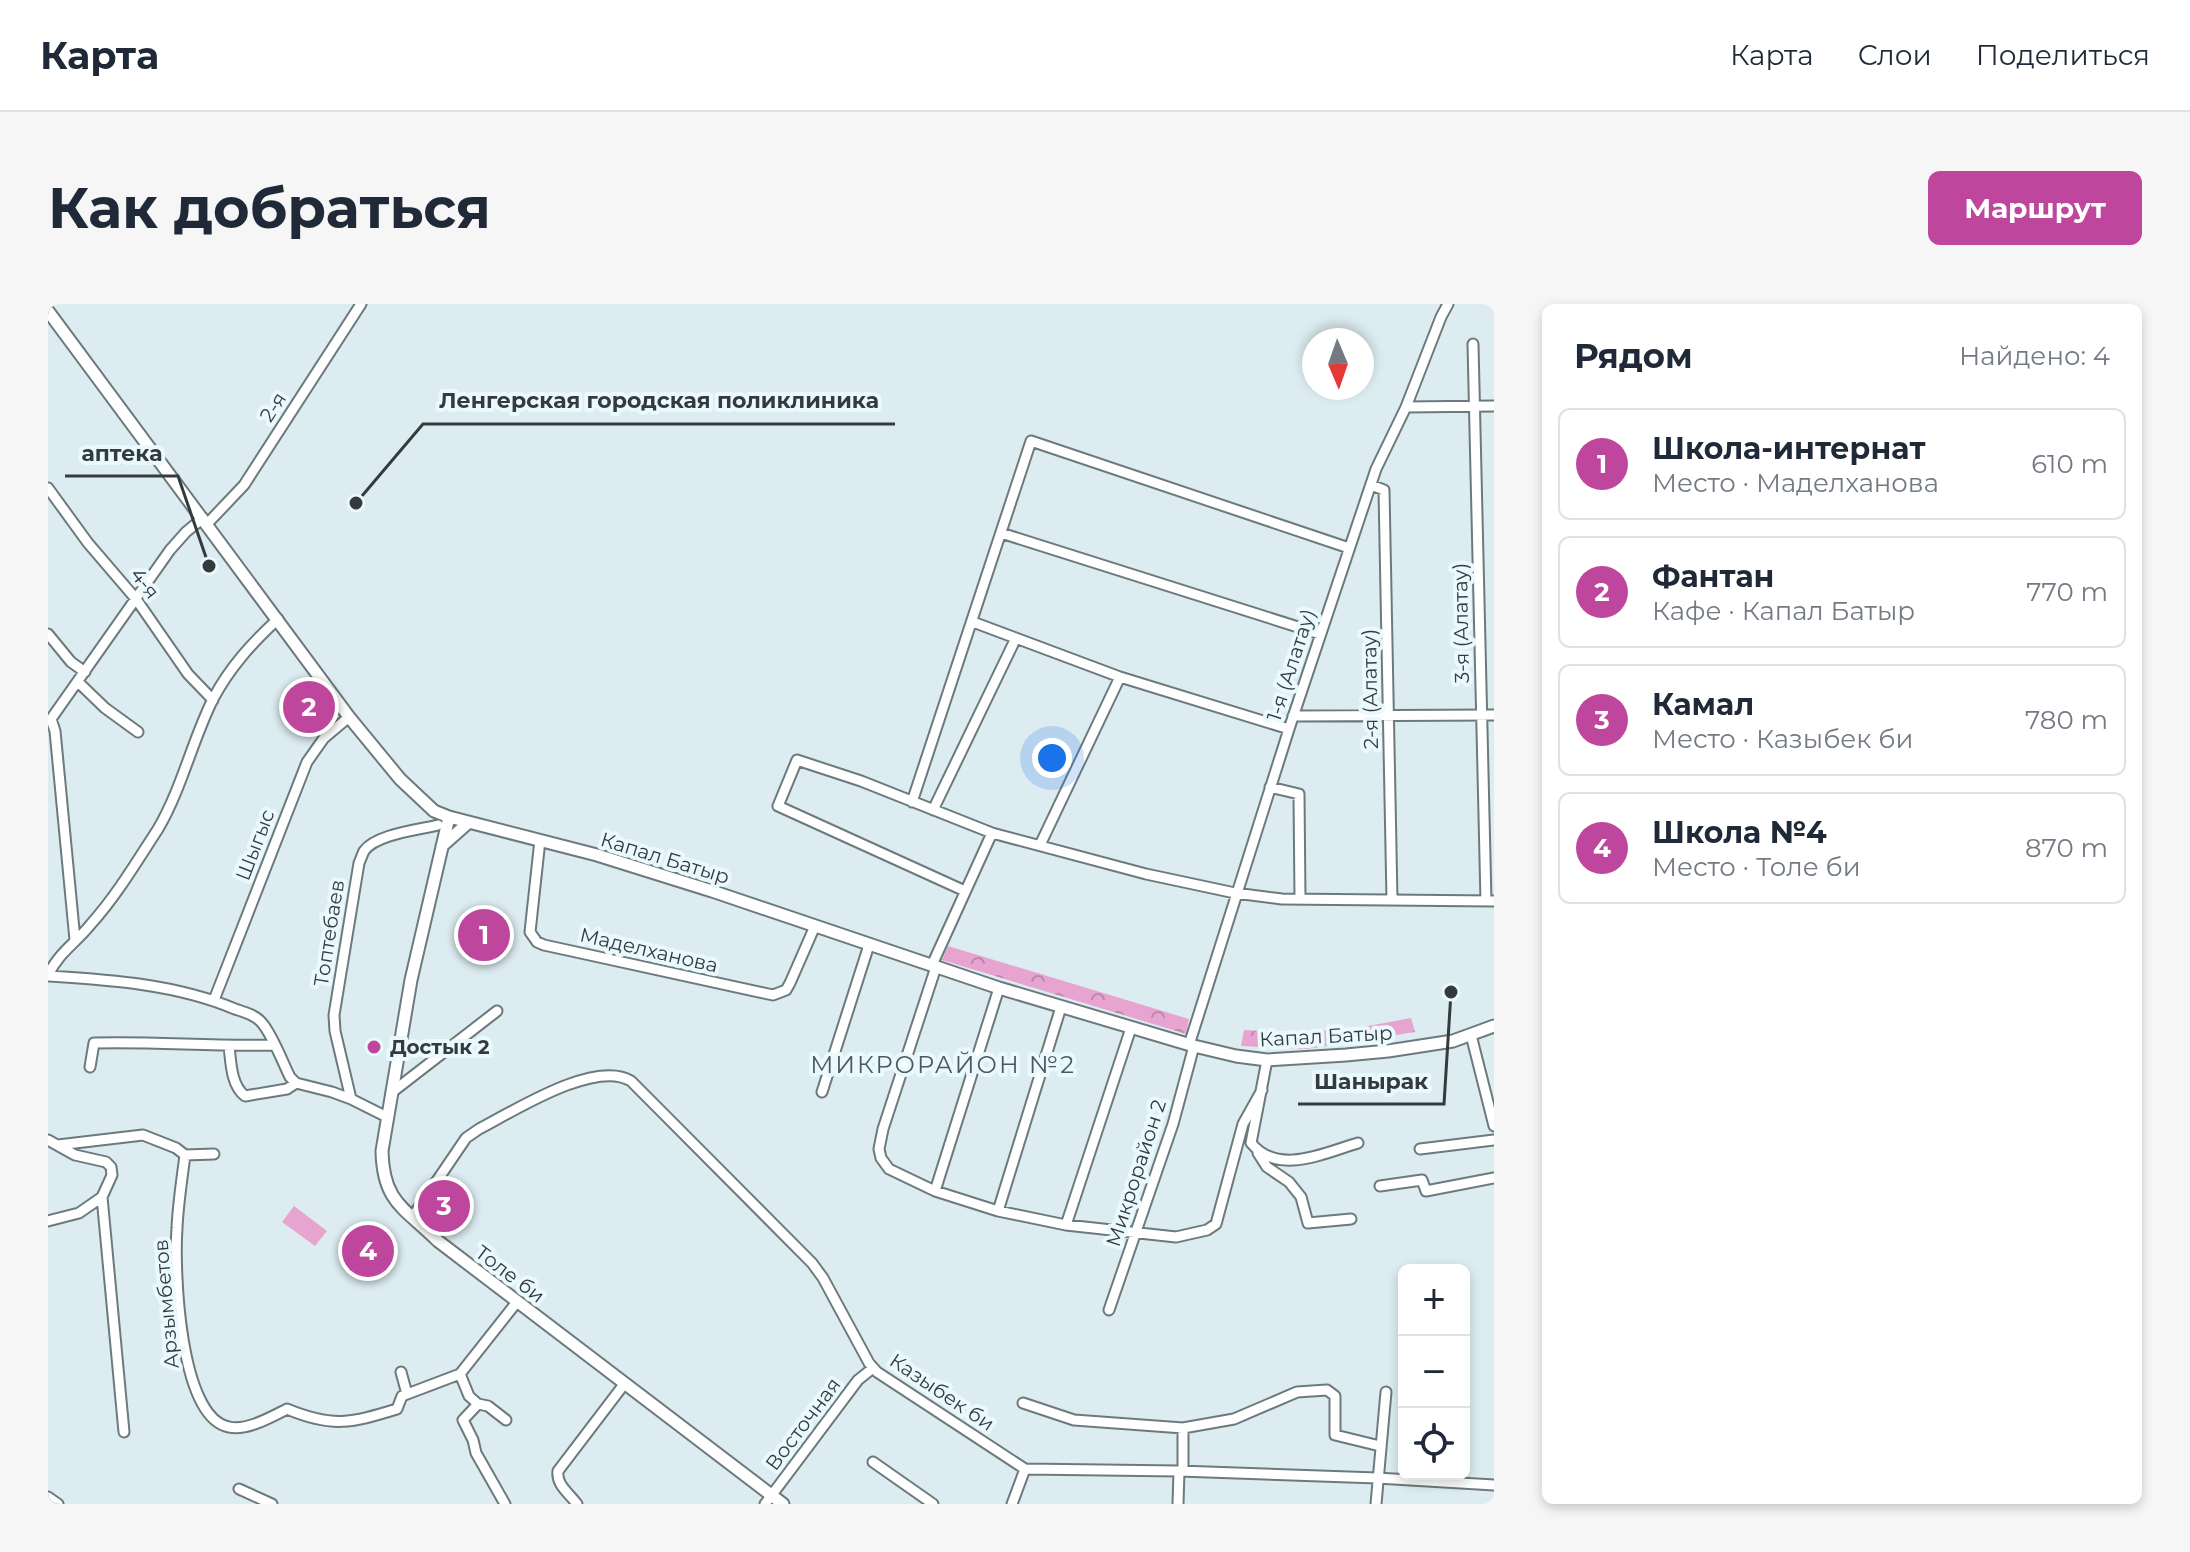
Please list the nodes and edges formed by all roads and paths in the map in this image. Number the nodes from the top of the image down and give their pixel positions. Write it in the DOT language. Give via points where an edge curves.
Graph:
graph roads {
  1 [pos="361,304"];
  2 [pos="1448,304"];
  3 [pos="48,311"];
  4 [pos="1473,344"];
  5 [pos="1475,406"];
  6 [pos="1494,406"];
  7 [pos="1406,407"];
  8 [pos="1371,485"];
  9 [pos="48,488"];
  10 [pos="205,521"];
  11 [pos="1001,533"];
  12 [pos="1349,548"];
  13 [pos="136,599"];
  14 [pos="278,619"];
  15 [pos="973,622"];
  16 [pos="48,634"];
  17 [pos="1320,634"];
  18 [pos="1016,638"];
  19 [pos="85,672"];
  20 [pos="1120,677"];
  21 [pos="78,682"];
  22 [pos="213,700"];
  23 [pos="1388,715"];
  24 [pos="1481,715"];
  25 [pos="1494,715"];
  26 [pos="1293,716"];
  27 [pos="349,717"];
  28 [pos="50,720"];
  29 [pos="1289,729"];
  30 [pos="138,732"];
  31 [pos="1270,787"];
  32 [pos="912,802"];
  33 [pos="933,810"];
  34 [pos="434,811"];
  35 [pos="449,817"];
  36 [pos="468,823"];
  37 [pos="438,825"];
  38 [pos="992,833"];
  39 [pos="540,840"];
  40 [pos="1040,845"];
  41 [pos="442,846"];
  42 [pos="965,891"];
  43 [pos="1235,893"];
  44 [pos="1300,899"];
  45 [pos="1392,900"];
  46 [pos="1490,901"];
  47 [pos="815,926"];
  48 [pos="75,940"];
  49 [pos="869,945"];
  50 [pos="934,966"];
  51 [pos="48,976"];
  52 [pos="999,988"];
  53 [pos="214,1000"];
  54 [pos="1061,1007"];
  55 [pos="497,1011"];
  56 [pos="1494,1026"];
  57 [pos="1131,1028"];
  58 [pos="1471,1035"];
  59 [pos="274,1045"];
  60 [pos="229,1046"];
  61 [pos="1192,1046"];
  62 [pos="1267,1060"];
  63 [pos="90,1067"];
  64 [pos="296,1083"];
  65 [pos="1262,1090"];
  66 [pos="822,1092"];
  67 [pos="391,1093"];
  68 [pos="351,1099"];
  69 [pos="387,1117"];
  70 [pos="1494,1126"];
  71 [pos="48,1140"];
  72 [pos="1494,1140"];
  73 [pos="1358,1143"];
  74 [pos="58,1145"];
  75 [pos="1420,1149"];
  76 [pos="1258,1153"];
  77 [pos="214,1154"];
  78 [pos="185,1155"];
  79 [pos="1494,1178"];
  80 [pos="1380,1186"];
  81 [pos="935,1191"];
  82 [pos="102,1197"];
  83 [pos="998,1211"];
  84 [pos="413,1216"];
  85 [pos="1351,1219"];
  86 [pos="48,1221"];
  87 [pos="1066,1225"];
  88 [pos="1136,1231"];
  89 [pos="517,1302"];
  90 [pos="1109,1310"];
  91 [pos="873,1368"];
  92 [pos="401,1372"];
  93 [pos="460,1374"];
  94 [pos="625,1383"];
  95 [pos="1386,1392"];
  96 [pos="407,1394"];
  97 [pos="1023,1403"];
  98 [pos="478,1404"];
  99 [pos="506,1420"];
  100 [pos="1183,1428"];
  101 [pos="124,1432"];
  102 [pos="1380,1446"];
  103 [pos="873,1462"];
  104 [pos="1025,1469"];
  105 [pos="1181,1471"];
  106 [pos="1377,1478"];
  107 [pos="1494,1485"];
  108 [pos="239,1489"];
  109 [pos="48,1497"];
  110 [pos="769,1500"];
  111 [pos="58,1504"];
  112 [pos="272,1504"];
  113 [pos="505,1504"];
  114 [pos="577,1504"];
  115 [pos="783,1504"];
  116 [pos="933,1504"];
  117 [pos="1012,1504"];
  118 [pos="1178,1504"];
  119 [pos="1376,1504"];
  1 -- 10 [label="street, 2-я" via="244,485"];
  2 -- 7 [label="street, 1-я (Алатау)"];
  3 -- 10 [label="main road, Капал Батыр"];
  4 -- 5 [label="street, 3-я (Алатау)"];
  5 -- 6 [label="street"];
  5 -- 7 [label="street"];
  5 -- 24 [label="street, 3-я (Алатау)"];
  7 -- 8 [label="street, 1-я (Алатау)"];
  8 -- 12 [label="street, 1-я (Алатау)"];
  8 -- 23 [label="street, 2-я (Алатау)" via="1384,490"];
  9 -- 13 [label="street, 4-я"];
  10 -- 13 [label="street, 2-я" via="170,550"];
  10 -- 14 [label="main road, Капал Батыр"];
  11 -- 12 [label="street" via="1031,441"];
  11 -- 15 [label="street"];
  11 -- 17 [label="street"];
  12 -- 17 [label="street, 1-я (Алатау)"];
  13 -- 19 [label="street, 2-я"];
  13 -- 22 [label="street, 4-я" via="188,674"];
  14 -- 22 [label="street" via="241,654"];
  14 -- 27 [label="main road, Капал Батыр"];
  15 -- 18 [label="street"];
  15 -- 32 [label="street"];
  16 -- 19 [label="street"];
  17 -- 26 [label="street, 1-я (Алатау)"];
  18 -- 20 [label="street"];
  18 -- 33 [label="street"];
  19 -- 21 [label="street, 2-я"];
  20 -- 29 [label="street"];
  20 -- 40 [label="street"];
  21 -- 28 [label="street, 2-я"];
  21 -- 30 [label="street"];
  22 -- 48 [label="street" via="159,827 112,899"];
  23 -- 24 [label="street"];
  23 -- 26 [label="street"];
  23 -- 45 [label="street, 2-я (Алатау)"];
  24 -- 25 [label="street"];
  24 -- 46 [label="street, 3-я (Алатау)"];
  26 -- 29 [label="street, 1-я (Алатау)"];
  27 -- 34 [label="main road, Капал Батыр"];
  27 -- 53 [label="street, Шыгыс" via="307,762"];
  28 -- 48 [label="street"];
  29 -- 31 [label="street, 1-я (Алатау)"];
  31 -- 43 [label="street, 1-я (Алатау)"];
  31 -- 44 [label="street" via="1299,794"];
  32 -- 33 [label="street"];
  32 -- 42 [label="street" via="797,760 778,806"];
  33 -- 38 [label="street"];
  34 -- 35 [label="main road, Капал Батыр"];
  34 -- 37 [label="main road"];
  35 -- 36 [label="main road, Капал Батыр"];
  35 -- 41 [label="main road, Толе би"];
  36 -- 39 [label="main road, Капал Батыр"];
  36 -- 41 [label="main road"];
  37 -- 41 [label="main road"];
  37 -- 68 [label="street, Топтебаев" via="372,843 359,863 334,1015"];
  38 -- 40 [label="street"];
  38 -- 42 [label="street"];
  39 -- 47 [label="main road, Капал Батыр"];
  39 -- 47 [label="street, Маделханова" via="530,932 544,945 773,995 786,990"];
  40 -- 43 [label="street"];
  41 -- 67 [label="main road, Толе би"];
  42 -- 50 [label="street"];
  43 -- 44 [label="street"];
  43 -- 61 [label="street, 1-я (Алатау)"];
  44 -- 45 [label="street"];
  45 -- 46 [label="street"];
  47 -- 49 [label="main road, Капал Батыр"];
  48 -- 51 [label="street"];
  49 -- 50 [label="main road, Капал Батыр"];
  49 -- 66 [label="street"];
  50 -- 52 [label="main road, Капал Батыр"];
  50 -- 81 [label="street" via="879,1149 889,1169"];
  51 -- 53 [label="street" via="138,984"];
  52 -- 54 [label="main road, Капал Батыр"];
  52 -- 81 [label="street"];
  53 -- 59 [label="street" via="256,1017"];
  54 -- 57 [label="main road, Капал Батыр"];
  54 -- 83 [label="street"];
  55 -- 67 [label="street"];
  56 -- 58 [label="main road, Капал Батыр"];
  57 -- 61 [label="main road, Капал Батыр"];
  57 -- 87 [label="street"];
  58 -- 62 [label="main road, Капал Батыр" via="1388,1051"];
  58 -- 70 [label="street"];
  59 -- 60 [label="street"];
  59 -- 64 [label="street"];
  60 -- 63 [label="street" via="94,1043"];
  60 -- 64 [label="street" via="237,1090 245,1096"];
  61 -- 62 [label="main road, Капал Батыр"];
  61 -- 88 [label="street, Микрорайон 2" via="1173,1124"];
  62 -- 65 [label="street"];
  64 -- 68 [label="street"];
  65 -- 76 [label="street" via="1251,1143"];
  65 -- 88 [label="street" via="1243,1124 1216,1224 1176,1237"];
  67 -- 69 [label="main road, Толе би"];
  68 -- 69 [label="street"];
  69 -- 84 [label="main road, Толе би" via="382,1172 389,1192"];
  71 -- 74 [label="street"];
  72 -- 75 [label="street"];
  73 -- 76 [label="street" via="1293,1161"];
  74 -- 78 [label="street" via="143,1135"];
  74 -- 82 [label="street" via="111,1167 111,1181"];
  76 -- 85 [label="street" via="1301,1197 1308,1223"];
  77 -- 78 [label="street"];
  78 -- 96 [label="street, Арзымбетов" via="176,1229 182,1332 191,1381 216,1422 241,1427 287,1409 325,1422 348,1422 397,1409"];
  79 -- 80 [label="street" via="1426,1191 1422,1180"];
  81 -- 83 [label="street"];
  82 -- 86 [label="street" via="79,1213"];
  82 -- 101 [label="street"];
  83 -- 87 [label="street"];
  84 -- 89 [label="main road, Толе би"];
  84 -- 91 [label="street, Казыбек би" via="466,1138 479,1129 571,1082 622,1075 812,1263"];
  87 -- 88 [label="street"];
  88 -- 90 [label="street, Микрорайон 2"];
  89 -- 93 [label="street"];
  89 -- 94 [label="main road, Толе би"];
  91 -- 104 [label="street, Казыбек би"];
  91 -- 110 [label="street, Восточная" via="858,1380"];
  92 -- 96 [label="street"];
  93 -- 96 [label="street, Арзымбетов"];
  93 -- 98 [label="street"];
  94 -- 110 [label="main road, Толе би"];
  94 -- 114 [label="street" via="558,1471 561,1486"];
  95 -- 102 [label="street"];
  97 -- 100 [label="street" via="1074,1420"];
  98 -- 99 [label="street"];
  98 -- 113 [label="street" via="463,1420"];
  100 -- 102 [label="street" via="1234,1419 1297,1392 1327,1390 1335,1396 1335,1435"];
  100 -- 105 [label="street"];
  102 -- 106 [label="street"];
  103 -- 116 [label="street"];
  104 -- 105 [label="street"];
  104 -- 117 [label="street"];
  105 -- 106 [label="street"];
  105 -- 118 [label="street"];
  106 -- 107 [label="street"];
  106 -- 119 [label="street"];
  108 -- 112 [label="street"];
  109 -- 111 [label="street"];
  110 -- 115 [label="main road, Толе би"];
}
